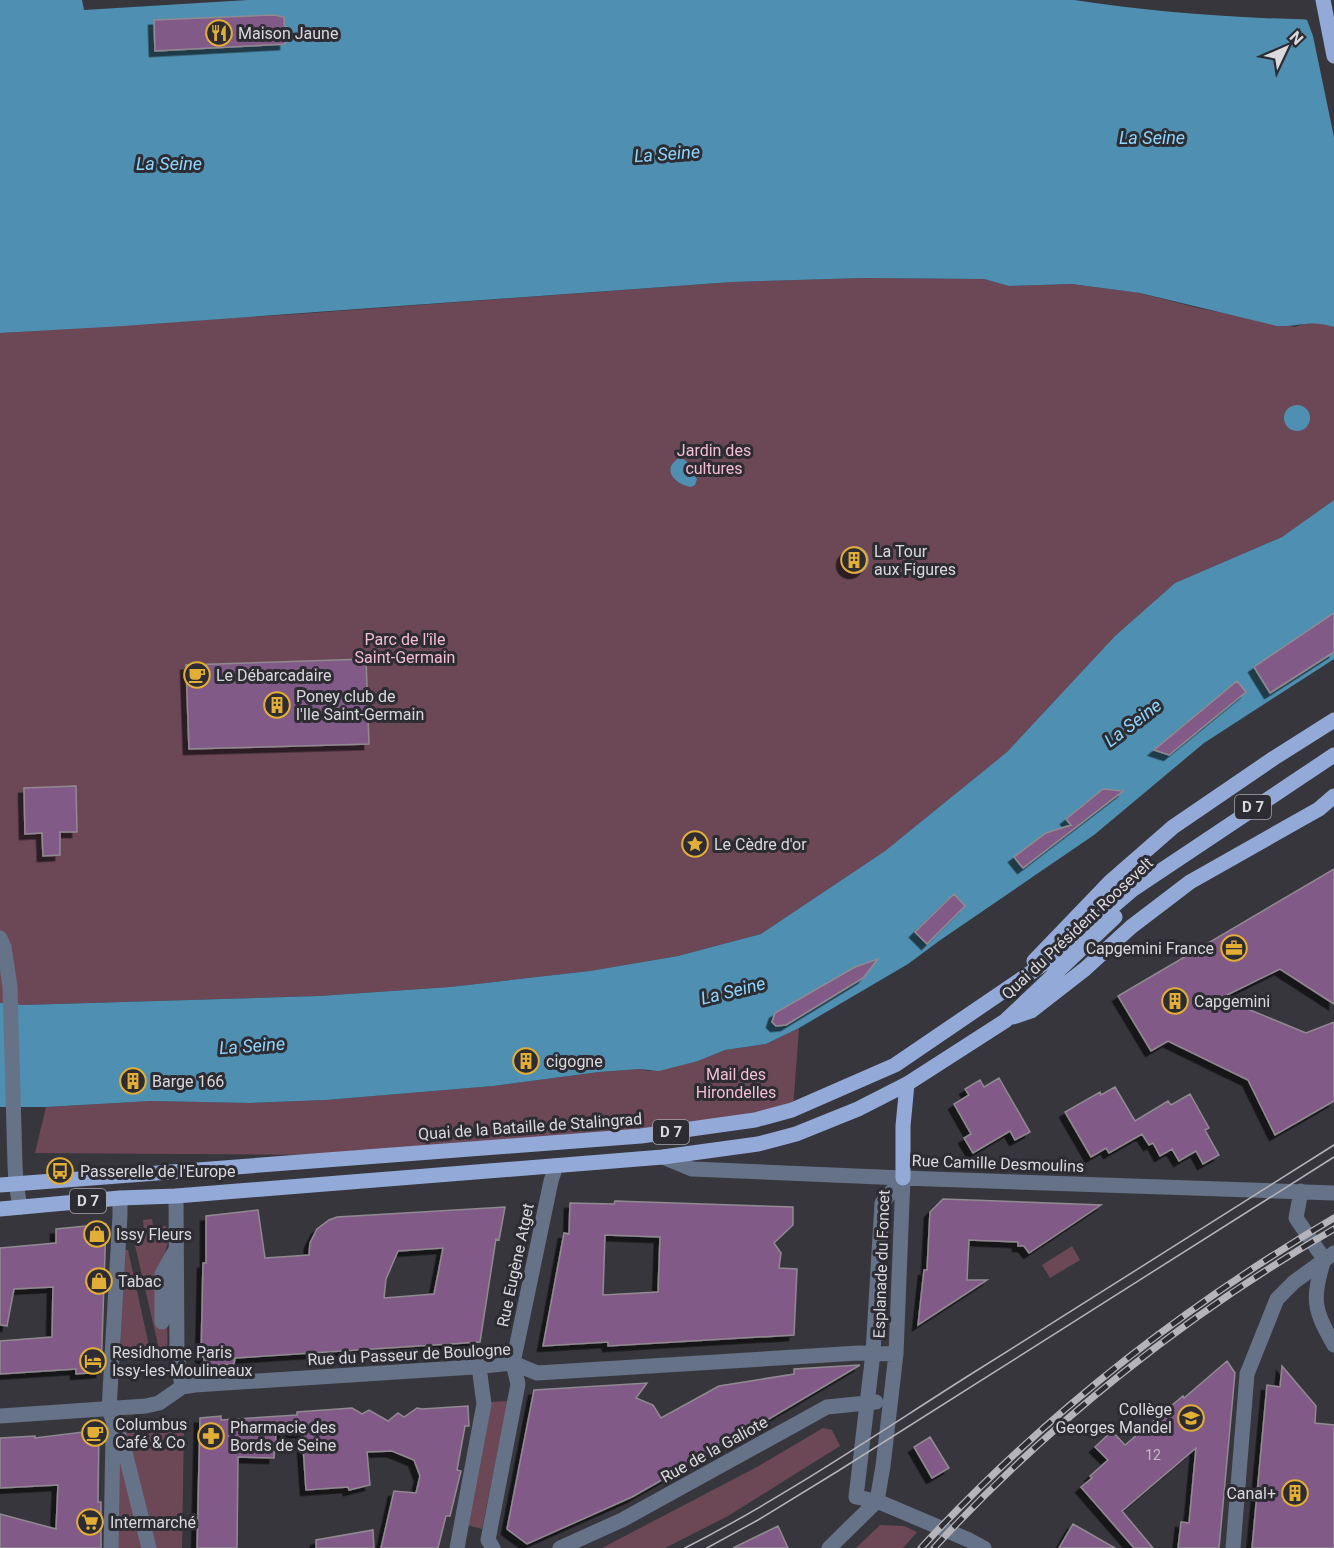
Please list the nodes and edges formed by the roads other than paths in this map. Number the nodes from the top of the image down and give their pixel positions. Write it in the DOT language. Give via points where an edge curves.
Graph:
graph roads {
  1 [pos="1324,8"];
  2 [pos="1334,56"];
  3 [pos="1334,720"];
  4 [pos="1334,755"];
  5 [pos="1334,796"];
  6 [pos="1174,861"];
  7 [pos="0,938"];
  8 [pos="992,1000"];
  9 [pos="1005,1021"];
  10 [pos="907,1084"];
  11 [pos="663,1158"];
  12 [pos="556,1166"];
  13 [pos="208,1169"];
  14 [pos="147,1174"];
  15 [pos="903,1178"];
  16 [pos="8,1184"];
  17 [pos="1301,1191"];
  18 [pos="1334,1192"];
  19 [pos="176,1196"];
  20 [pos="120,1198"];
  21 [pos="21,1207"];
  22 [pos="0,1209"];
  23 [pos="176,1248"];
  24 [pos="1329,1256"];
  25 [pos="162,1322"];
  26 [pos="1334,1344"];
  27 [pos="873,1353"];
  28 [pos="896,1354"];
  29 [pos="513,1363"];
  30 [pos="479,1367"];
  31 [pos="182,1387"];
  32 [pos="868,1402"];
  33 [pos="891,1402"];
  34 [pos="0,1416"];
  35 [pos="111,1417"];
  36 [pos="856,1497"];
  37 [pos="877,1502"];
  38 [pos="854,1523"];
  39 [pos="460,1547"];
  40 [pos="111,1548"];
  41 [pos="149,1548"];
  42 [pos="493,1548"];
  43 [pos="560,1548"];
  44 [pos="830,1548"];
  45 [pos="984,1548"];
  46 [pos="1233,1548"];
  1 -- 2 [label="main road"];
  3 -- 8 [label="main road" via="1173,827 1110,882"];
  4 -- 6 [label="main road, Quai du Président Roosevelt / D 7"];
  5 -- 9 [label="main road" via="1319,809 1190,882 1031,1011"];
  6 -- 8 [label="main road, Quai du Président Roosevelt / D 7" via="1132,890 1055,956"];
  6 -- 9 [label="main road, Quai du Président Roosevelt / D 7"];
  7 -- 16 [label="street" via="10,986 14,1115"];
  8 -- 13 [label="main road, Quai de la Bataille de Stalingrad / D 7" via="896,1065 792,1110 755,1120 641,1136"];
  9 -- 10 [label="main road, D 7"];
  10 -- 11 [label="main road, D 7" via="796,1134 758,1144"];
  10 -- 15 [label="main road"];
  11 -- 12 [label="main road, D 7"];
  11 -- 15 [label="street, Rue Camille Desmoulins" via="692,1169"];
  12 -- 19 [label="main road, D 7"];
  12 -- 29 [label="street, Rue Eugène Atget"];
  13 -- 14 [label="main road, Quai de la Bataille de Stalingrad / D 7"];
  13 -- 19 [label="main road"];
  14 -- 16 [label="main road, Quai de la Bataille de Stalingrad / D 7"];
  14 -- 19 [label="main road"];
  15 -- 17 [label="street, Rue Camille Desmoulins"];
  15 -- 27 [label="street, Esplanade du Foncet" via="882,1203"];
  15 -- 28 [label="street, Esplanade du Foncet"];
  16 -- 21 [label="street"];
  17 -- 18 [label="street, Rue Camille Desmoulins"];
  17 -- 24 [label="street" via="1296,1218"];
  19 -- 20 [label="main road, D 7"];
  19 -- 23 [label="street"];
  20 -- 21 [label="main road, D 7"];
  20 -- 35 [label="street"];
  21 -- 22 [label="main road, D 7"];
  23 -- 25 [label="street" via="162,1274"];
  23 -- 31 [label="street" via="177,1355"];
  24 -- 26 [label="street" via="1315,1289 1319,1316"];
  24 -- 46 [label="street" via="1277,1299 1246,1374"];
  27 -- 28 [label="street, Rue du Passeur de Boulogne"];
  27 -- 29 [label="street, Rue du Passeur de Boulogne" via="537,1373"];
  27 -- 32 [label="street, Esplanade du Foncet"];
  28 -- 33 [label="street, Esplanade du Foncet"];
  29 -- 30 [label="street, Rue du Passeur de Boulogne"];
  29 -- 42 [label="street, Rue Eugène Atget" via="518,1383 488,1540"];
  30 -- 31 [label="street, Rue du Passeur de Boulogne"];
  30 -- 39 [label="street" via="484,1404"];
  31 -- 35 [label="street, Rue du Passeur de Boulogne" via="159,1403"];
  32 -- 33 [label="street, Rue de la Galiote"];
  32 -- 36 [label="street, Esplanade du Foncet"];
  32 -- 43 [label="street, Rue de la Galiote" via="827,1407 622,1520"];
  33 -- 37 [label="street, Esplanade du Foncet"];
  34 -- 35 [label="street, Rue du Passeur de Boulogne"];
  35 -- 40 [label="street"];
  35 -- 41 [label="street" via="125,1452"];
  36 -- 37 [label="street"];
  36 -- 38 [label="street, Esplanade du Foncet"];
  37 -- 38 [label="street"];
  37 -- 45 [label="street"];
  38 -- 44 [label="street"];
}
